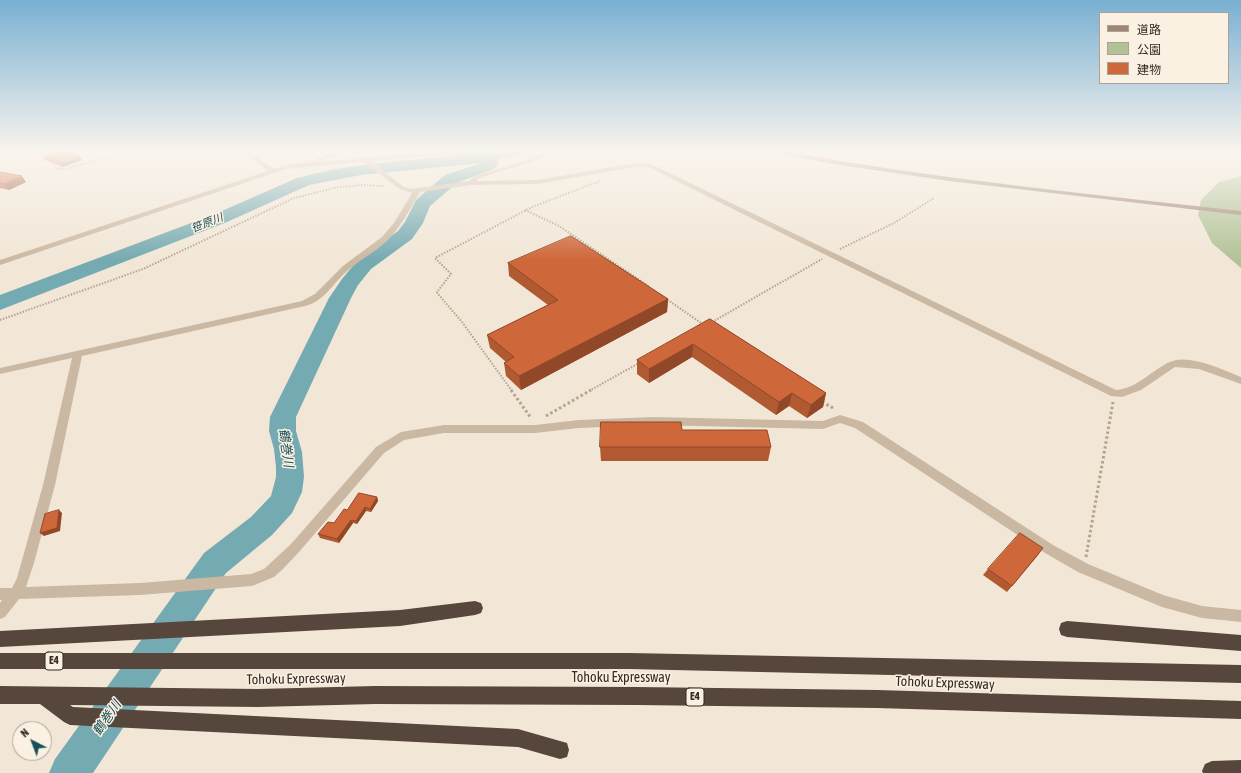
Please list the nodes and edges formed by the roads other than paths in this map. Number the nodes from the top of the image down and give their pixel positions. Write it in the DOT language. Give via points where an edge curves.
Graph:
graph roads {
  1 [pos="222,188"];
  2 [pos="403,188"];
  3 [pos="432,188"];
  4 [pos="696,188"];
  5 [pos="1025,188"];
  6 [pos="419,190"];
  7 [pos="1241,213"];
  8 [pos="0,263"];
  9 [pos="78,354"];
  10 [pos="0,371"];
  11 [pos="1241,381"];
  12 [pos="0,594"];
  13 [pos="15,594"];
  14 [pos="475,608"];
  15 [pos="0,613"];
  16 [pos="1241,616"];
  17 [pos="1067,629"];
  18 [pos="0,639"];
  19 [pos="1241,644"];
  20 [pos="0,661"];
  21 [pos="1241,674"];
  22 [pos="0,695"];
  23 [pos="42,695"];
  24 [pos="1241,710"];
  25 [pos="560,750"];
  26 [pos="1241,770"];
  27 [pos="1212,771"];
  1 -- 8 [label="street"];
  2 -- 6 [label="street"];
  3 -- 6 [label="street"];
  4 -- 11 [label="street" via="1116,394 1148,382 1173,364 1197,365"];
  5 -- 7 [label="street"];
  6 -- 9 [label="street" via="389,235 345,269 317,298 305,303"];
  9 -- 10 [label="street"];
  9 -- 13 [label="street" via="49,485 23,580"];
  12 -- 13 [label="street"];
  13 -- 15 [label="street"];
  13 -- 16 [label="street" via="140,589 252,580 277,566 380,450 394,440 416,433 444,429 654,421 823,425 840,419 855,422 1049,550 1084,568 1175,605 1202,612"];
  14 -- 18 [label="highway" via="400,618"];
  17 -- 19 [label="highway"];
  20 -- 21 [label="highway, Tohoku Expressway / E4" via="629,661"];
  22 -- 23 [label="highway, Tohoku Expressway / E4"];
  23 -- 24 [label="highway, Tohoku Expressway / E4" via="877,699"];
  23 -- 25 [label="highway" via="70,716 518,738"];
  26 -- 27 [label="highway"];
}
